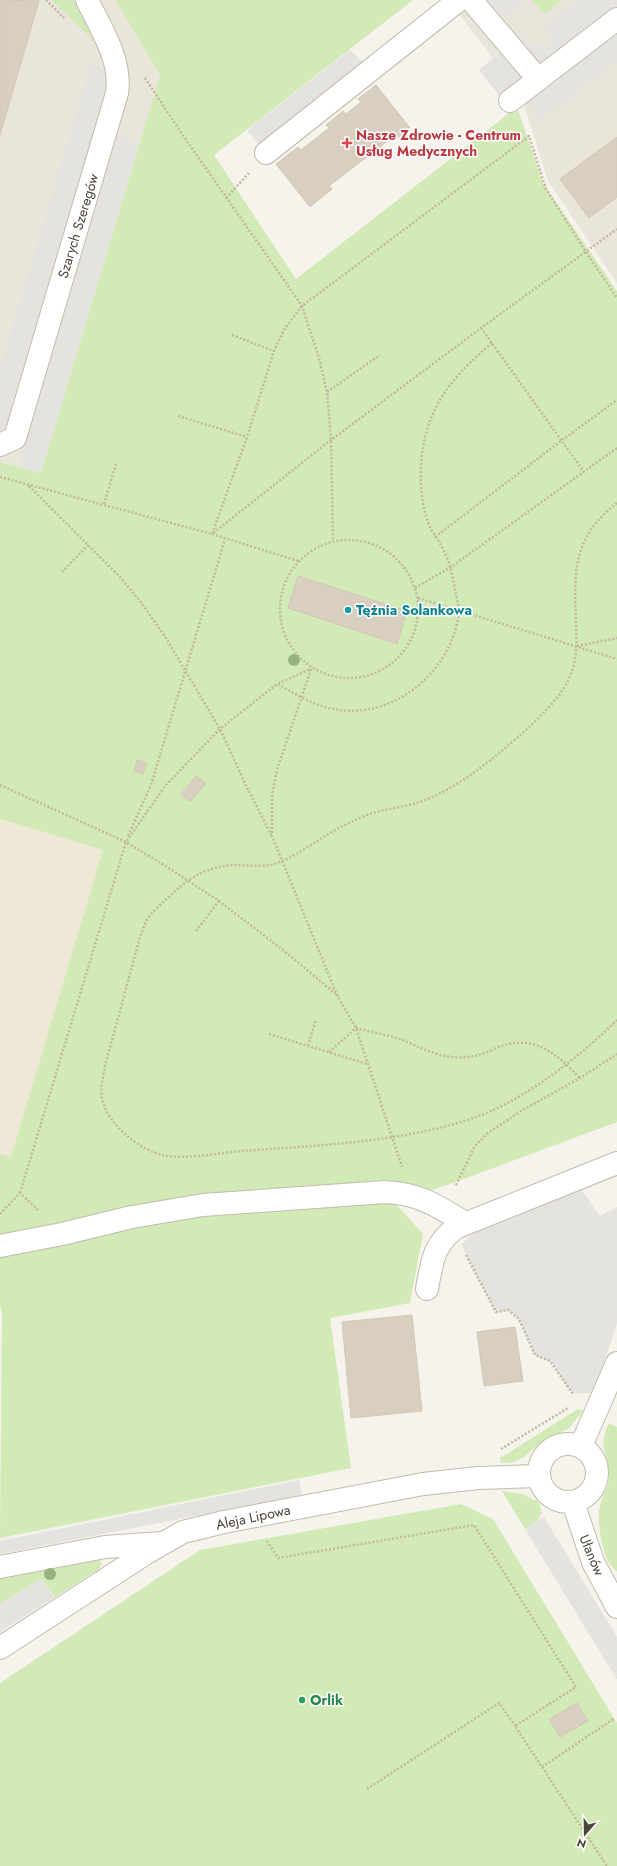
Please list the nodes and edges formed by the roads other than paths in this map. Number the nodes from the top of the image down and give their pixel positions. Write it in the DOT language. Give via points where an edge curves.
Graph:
graph roads {
  1 [pos="87,0"];
  2 [pos="459,0"];
  3 [pos="471,0"];
  4 [pos="617,19"];
  5 [pos="538,79"];
  6 [pos="510,101"];
  7 [pos="266,153"];
  8 [pos="0,445"];
  9 [pos="617,1163"];
  10 [pos="465,1223"];
  11 [pos="0,1246"];
  12 [pos="427,1289"];
  13 [pos="617,1363"];
  14 [pos="581,1446"];
  15 [pos="538,1476"];
  16 [pos="573,1502"];
  17 [pos="163,1543"];
  18 [pos="0,1567"];
  19 [pos="617,1607"];
  20 [pos="0,1648"];
  1 -- 8 [label="street, Szarych Szeregów" via="113,55 119,80 117,93 15,438"];
  2 -- 7 [label="street"];
  3 -- 5 [label="street"];
  4 -- 5 [label="street"];
  5 -- 6 [label="street"];
  9 -- 10 [label="street"];
  10 -- 11 [label="street" via="432,1203 410,1194 385,1192 203,1205 132,1217"];
  10 -- 12 [label="street" via="450,1232 438,1246"];
  13 -- 14 [label="street"];
  14 -- 15 [label="street" via="563,1443 547,1451 540,1462"];
  14 -- 16 [label="street" via="594,1459 597,1477 589,1493"];
  15 -- 16 [label="street" via="541,1485 554,1499"];
  15 -- 17 [label="street, Aleja Lipowa" via="442,1481 379,1491 195,1529"];
  16 -- 19 [label="street, Ułanów" via="593,1562"];
  17 -- 18 [label="street" via="125,1544"];
  17 -- 20 [label="street, Aleja Lipowa"];
}
